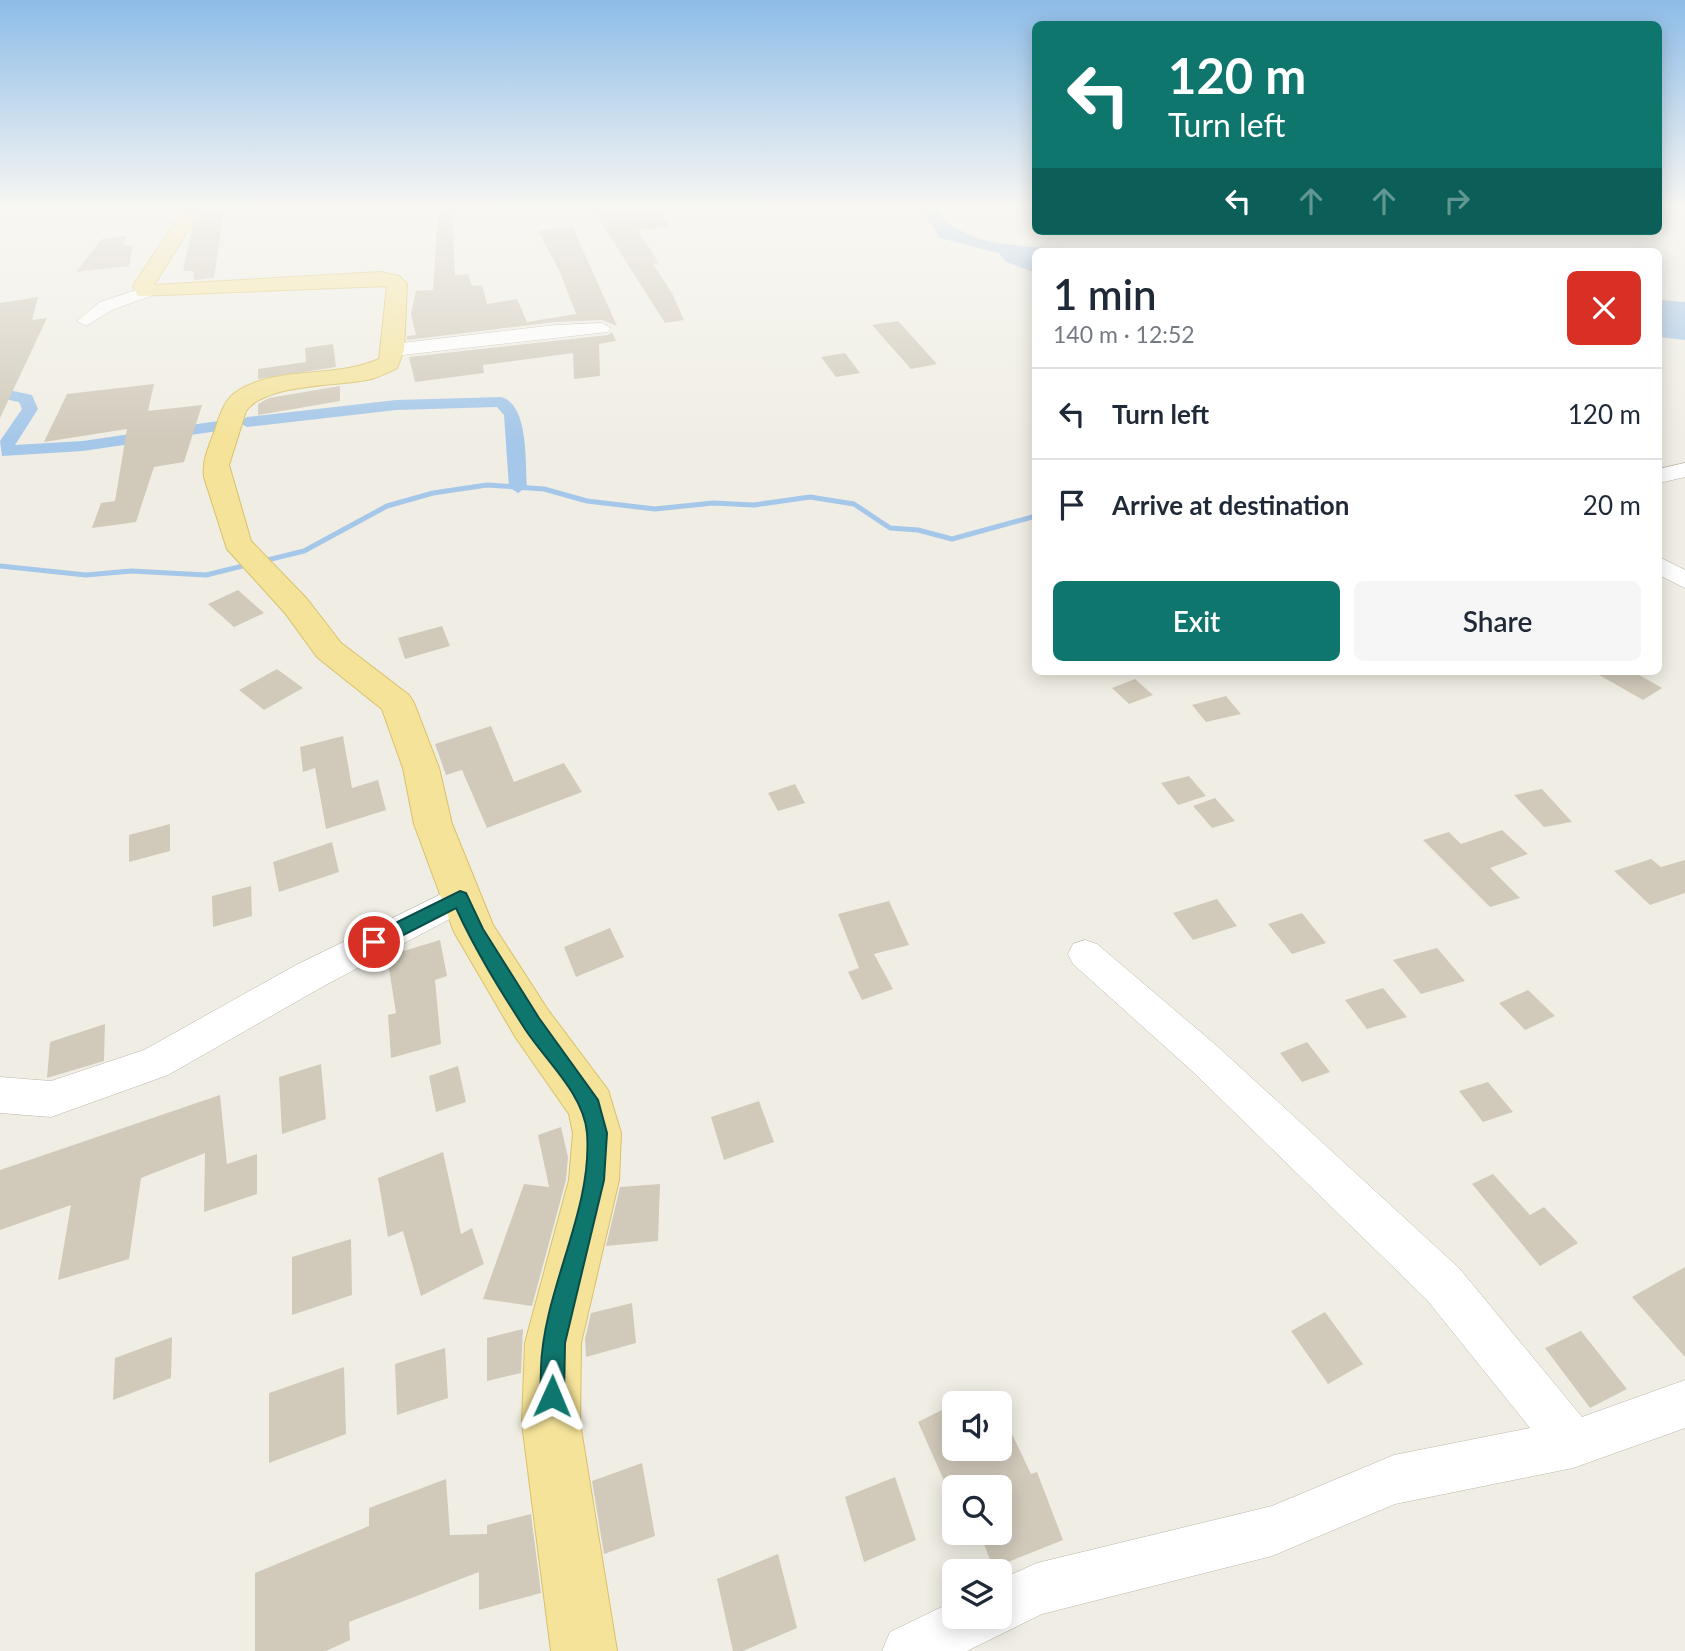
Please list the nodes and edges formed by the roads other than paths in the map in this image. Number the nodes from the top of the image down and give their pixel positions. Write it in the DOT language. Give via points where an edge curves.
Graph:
graph roads {
  1 [pos="144,285"];
  2 [pos="262,285"];
  3 [pos="397,285"];
  4 [pos="145,292"];
  5 [pos="86,321"];
  6 [pos="602,328"];
  7 [pos="393,350"];
  8 [pos="1685,470"];
  9 [pos="1662,476"];
  10 [pos="1662,566"];
  11 [pos="1685,581"];
  12 [pos="460,898"];
  13 [pos="1085,954"];
  14 [pos="0,1095"];
  15 [pos="1685,1405"];
  16 [pos="1573,1444"];
  17 [pos="1012,1601"];
  18 [pos="954,1629"];
  19 [pos="584,1651"];
  20 [pos="909,1651"];
  1 -- 4 [label="main road"];
  2 -- 4 [label="main road"];
  3 -- 7 [label="main road"];
  4 -- 5 [label="street" via="106,306"];
  6 -- 7 [label="street"];
  7 -- 12 [label="main road" via="389,363 380,369 268,387 243,398 234,410 216,465 237,543 330,650 397,703"];
  8 -- 9 [label="street"];
  10 -- 11 [label="street"];
  12 -- 14 [label="street" via="155,1063 51,1100"];
  12 -- 19 [label="main road" via="475,932 532,1024 592,1106 597,1133 594,1180 553,1343 551,1423"];
  13 -- 16 [label="street" via="1204,1058 1443,1284"];
  15 -- 16 [label="street"];
  16 -- 17 [label="street" via="1394,1480 1272,1531 1037,1589"];
  18 -- 20 [label="street"];
}
